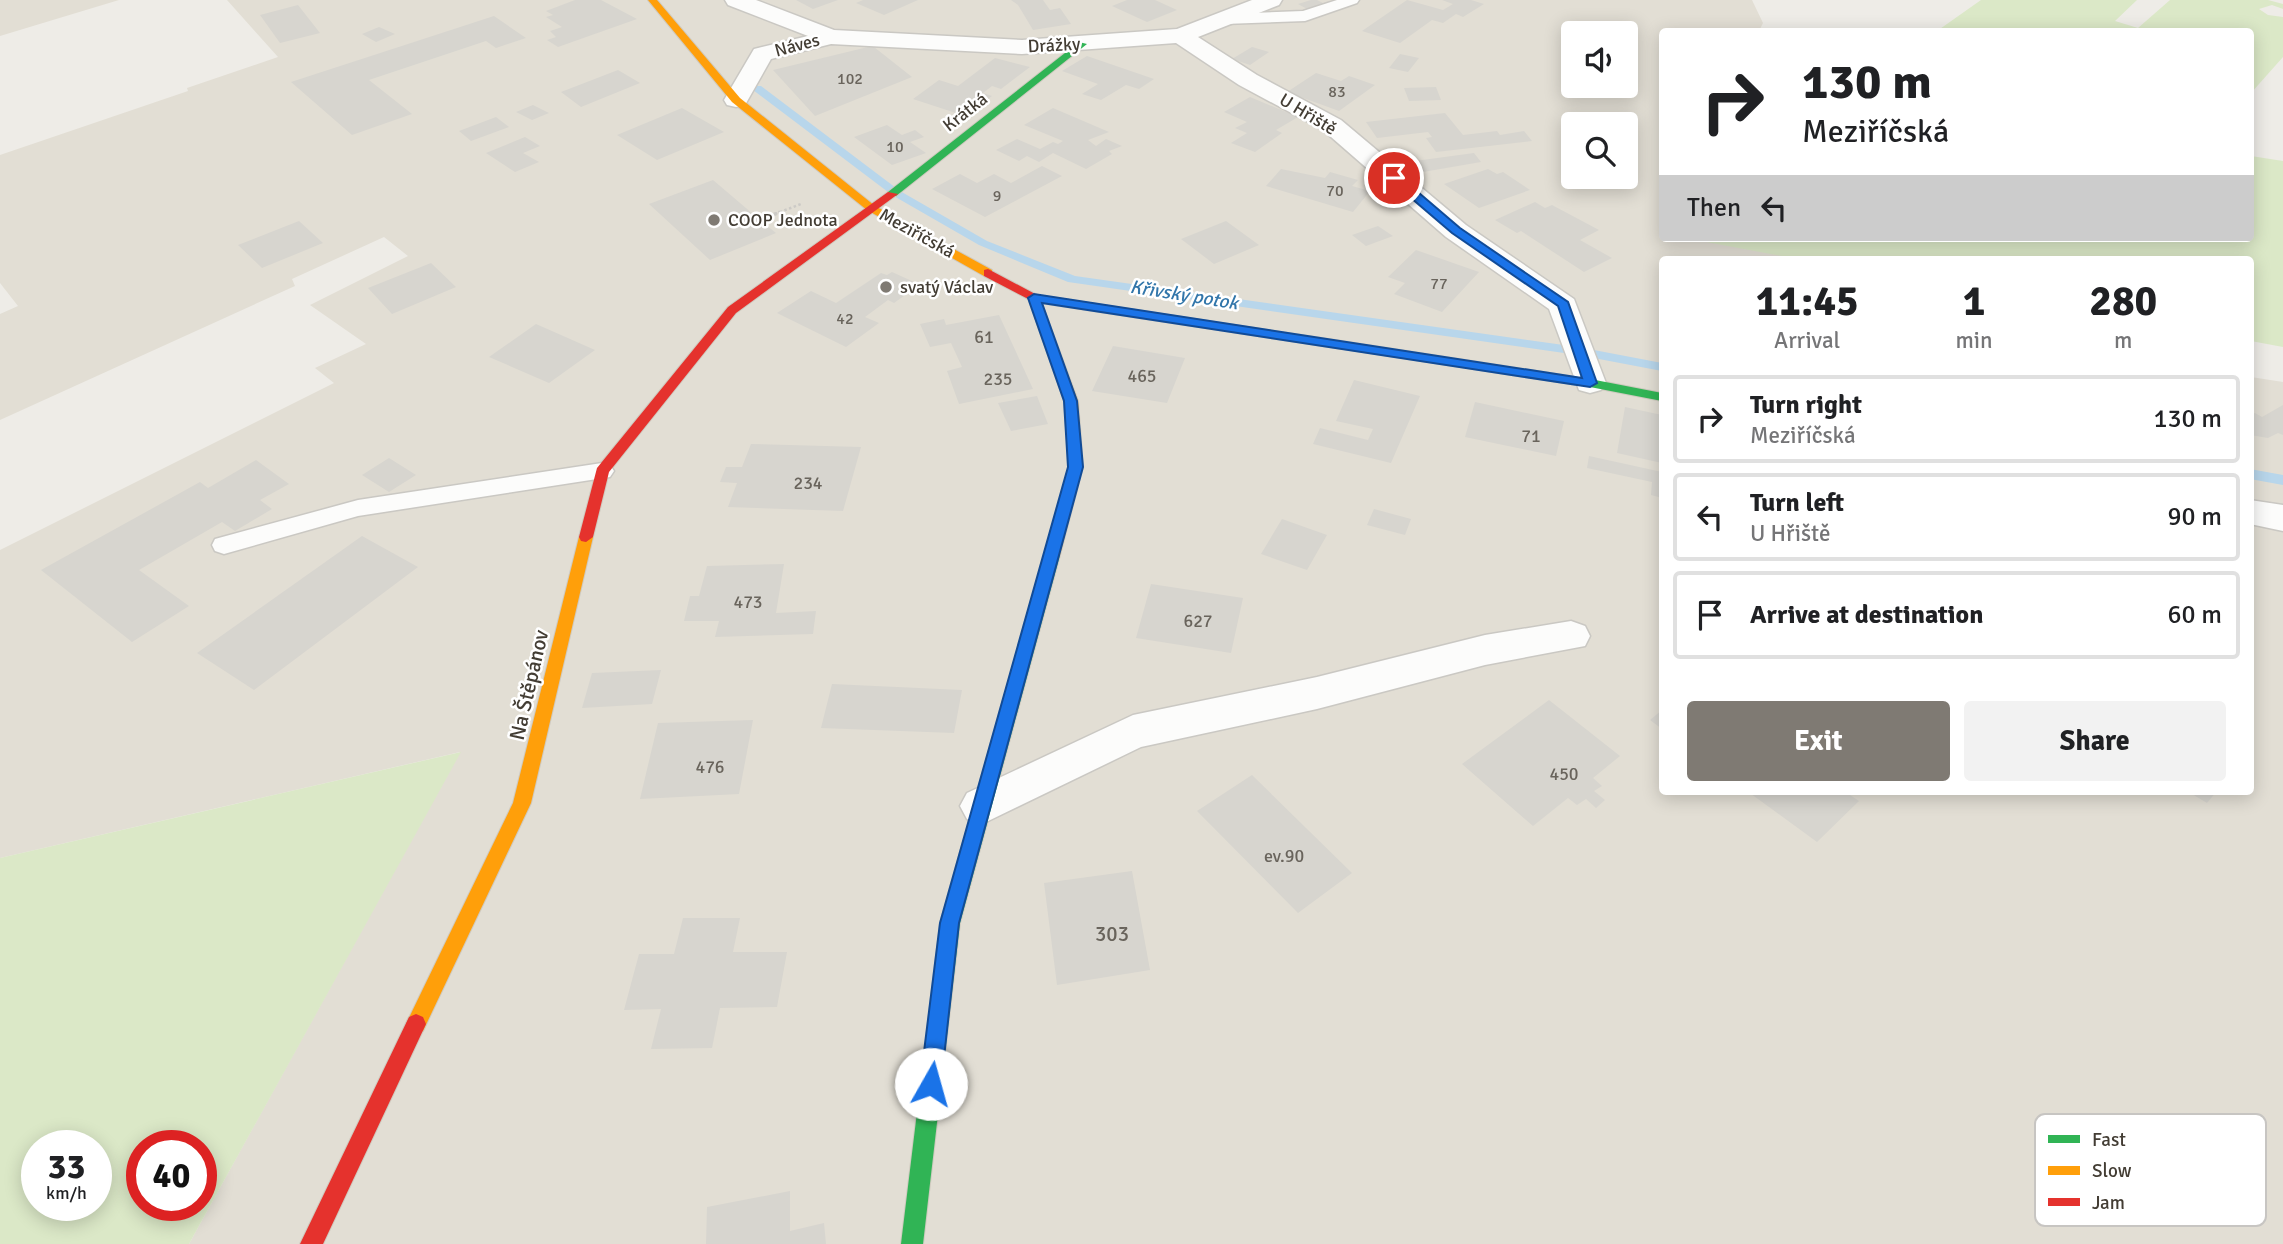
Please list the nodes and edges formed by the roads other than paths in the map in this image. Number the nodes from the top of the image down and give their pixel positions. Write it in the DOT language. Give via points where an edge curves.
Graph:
graph roads {
  1 [pos="652,0"];
  2 [pos="736,0"];
  3 [pos="1271,0"];
  4 [pos="1352,0"];
  5 [pos="1224,19"];
  6 [pos="1181,36"];
  7 [pos="831,37"];
  8 [pos="1082,44"];
  9 [pos="736,100"];
  10 [pos="871,208"];
  11 [pos="1034,298"];
  12 [pos="1586,375"];
  13 [pos="1659,396"];
  14 [pos="602,471"];
  15 [pos="2254,513"];
  16 [pos="2283,518"];
  17 [pos="224,545"];
  18 [pos="1571,636"];
  19 [pos="982,806"];
  20 [pos="311,1244"];
  21 [pos="912,1244"];
  1 -- 9 [label="street"];
  2 -- 7 [label="street, Náves"];
  3 -- 5 [label="street, Drážky"];
  4 -- 5 [label="lane" via="1305,16"];
  5 -- 6 [label="street, Drážky"];
  6 -- 8 [label="street, Drážky"];
  6 -- 12 [label="street, U Hřiště" via="1248,80 1332,125 1456,231 1563,305"];
  7 -- 8 [label="street, Drážky" via="1022,47"];
  7 -- 9 [label="street, Náves" via="762,54"];
  8 -- 10 [label="street, Krátká"];
  9 -- 10 [label="street, Meziříčská"];
  10 -- 11 [label="street, Meziříčská"];
  10 -- 14 [label="street, Na Štěpánov" via="732,310"];
  11 -- 12 [label="street, Meziříčská"];
  11 -- 19 [label="street" via="1071,401 1076,467"];
  12 -- 13 [label="street, Meziříčská"];
  14 -- 17 [label="lane" via="358,508"];
  14 -- 20 [label="street, Na Štěpánov" via="522,803"];
  15 -- 16 [label="street"];
  18 -- 19 [label="street" via="1485,650 1133,732"];
  19 -- 21 [label="street" via="950,923"];
}
